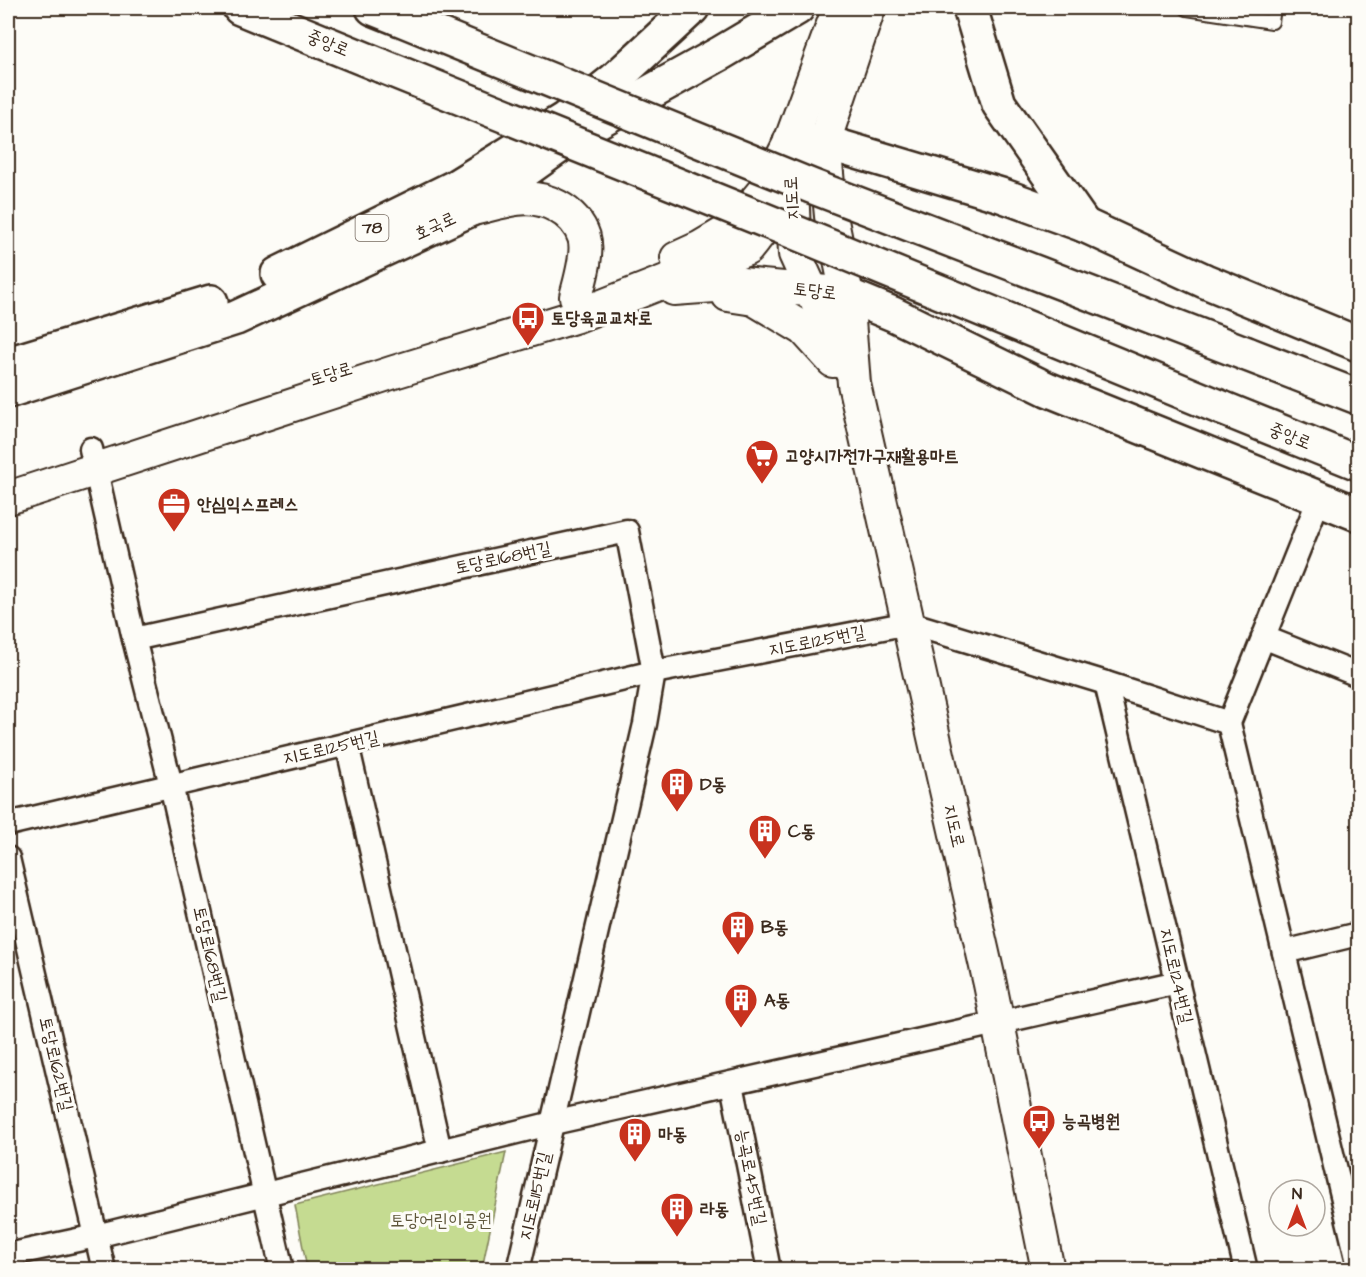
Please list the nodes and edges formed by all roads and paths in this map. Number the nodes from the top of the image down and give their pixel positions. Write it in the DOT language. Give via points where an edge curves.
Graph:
graph roads {
  1 [pos="240,8"];
  2 [pos="692,8"];
  3 [pos="797,8"];
  4 [pos="839,8"];
  5 [pos="869,8"];
  6 [pos="970,8"];
  7 [pos="1187,8"];
  8 [pos="1274,8"];
  9 [pos="385,13"];
  10 [pos="790,142"];
  11 [pos="824,142"];
  12 [pos="792,193"];
  13 [pos="471,209"];
  14 [pos="1084,225"];
  15 [pos="653,269"];
  16 [pos="691,278"];
  17 [pos="807,281"];
  18 [pos="847,295"];
  19 [pos="576,297"];
  20 [pos="1359,344"];
  21 [pos="8,364"];
  22 [pos="854,384"];
  23 [pos="8,390"];
  24 [pos="1359,397"];
  25 [pos="94,459"];
  26 [pos="1359,463"];
  27 [pos="8,475"];
  28 [pos="8,498"];
  29 [pos="1319,499"];
  30 [pos="1359,514"];
  31 [pos="909,623"];
  32 [pos="1263,637"];
  33 [pos="134,639"];
  34 [pos="654,672"];
  35 [pos="1359,675"];
  36 [pos="1106,683"];
  37 [pos="1228,723"];
  38 [pos="347,744"];
  39 [pos="171,785"];
  40 [pos="8,824"];
  41 [pos="8,858"];
  42 [pos="1359,934"];
  43 [pos="1284,952"];
  44 [pos="1178,982"];
  45 [pos="998,1022"];
  46 [pos="732,1084"];
  47 [pos="553,1123"];
  48 [pos="440,1151"];
  49 [pos="264,1194"];
  50 [pos="96,1236"];
  51 [pos="8,1255"];
  52 [pos="1359,1262"];
  53 [pos="104,1269"];
  54 [pos="282,1269"];
  55 [pos="518,1269"];
  56 [pos="769,1269"];
  57 [pos="1048,1269"];
  58 [pos="1246,1269"];
  1 -- 26 [label="main road, 중앙로, bridge"];
  2 -- 21 [label="main road, 호국로 / 78" via="613,81 565,118 455,187 238,294"];
  3 -- 13 [label="main road, 호국로 / 78" via="582,130"];
  4 -- 10 [label="main road, 지도로"];
  5 -- 11 [label="main road, 지도로"];
  6 -- 14 [label="main road" via="999,104"];
  7 -- 8 [label="lane" via="1272,22"];
  9 -- 24 [label="main road, bridge" via="811,186"];
  10 -- 11 [label="main road"];
  10 -- 12 [label="main road, 지도로"];
  10 -- 15 [label="main road, 토당로" via="767,187 733,228"];
  11 -- 12 [label="main road, 토당로"];
  11 -- 14 [label="main road" via="1001,195"];
  11 -- 18 [label="main road, 지도로" via="831,216"];
  12 -- 16 [label="main road, 토당로" via="747,249"];
  12 -- 17 [label="main road, 지도로" via="795,254"];
  13 -- 19 [label="main road" via="518,198 545,201 570,214 584,238"];
  13 -- 23 [label="main road, 호국로 / 78" via="236,318"];
  14 -- 20 [label="main road" via="1205,281"];
  15 -- 16 [label="main road, 토당로"];
  15 -- 19 [label="main road, 토당로" via="630,281"];
  16 -- 17 [label="main road, 토당로" via="742,284"];
  16 -- 22 [label="main road" via="754,299 804,329"];
  16 -- 25 [label="main road, 토당로" via="394,372"];
  17 -- 18 [label="main road, 토당로"];
  17 -- 22 [label="main road, 지도로"];
  18 -- 22 [label="main road, 지도로"];
  18 -- 29 [label="main road" via="1047,389"];
  19 -- 25 [label="main road, 토당로"];
  22 -- 31 [label="main road, 지도로"];
  25 -- 27 [label="main road, 토당로"];
  25 -- 28 [label="main road, 토당로"];
  25 -- 33 [label="street, 토당로168번길"];
  29 -- 30 [label="main road"];
  29 -- 32 [label="street"];
  31 -- 34 [label="street, 지도로125번길"];
  31 -- 36 [label="street"];
  31 -- 45 [label="main road, 지도로"];
  32 -- 35 [label="street"];
  32 -- 37 [label="street"];
  33 -- 34 [label="street, 토당로168번길" via="627,531"];
  33 -- 39 [label="street, 토당로168번길"];
  34 -- 38 [label="street, 지도로125번길"];
  34 -- 47 [label="street"];
  36 -- 37 [label="street"];
  36 -- 44 [label="street, 지도로124번길"];
  37 -- 43 [label="street"];
  38 -- 39 [label="street, 지도로125번길"];
  38 -- 48 [label="street"];
  39 -- 40 [label="street, 지도로125번길"];
  39 -- 49 [label="street, 토당로168번길"];
  41 -- 50 [label="street, 토당로162번길"];
  42 -- 43 [label="street"];
  43 -- 52 [label="street"];
  44 -- 45 [label="street"];
  44 -- 58 [label="street, 지도로124번길"];
  45 -- 46 [label="street"];
  45 -- 57 [label="main road, 지도로"];
  46 -- 47 [label="street"];
  46 -- 56 [label="street, 능곡로45번길"];
  47 -- 48 [label="street"];
  47 -- 55 [label="street, 지도로115번길"];
  48 -- 49 [label="street"];
  49 -- 50 [label="street"];
  49 -- 54 [label="street, 토당로168번길"];
  50 -- 51 [label="street"];
  50 -- 53 [label="street, 토당로162번길"];
}
